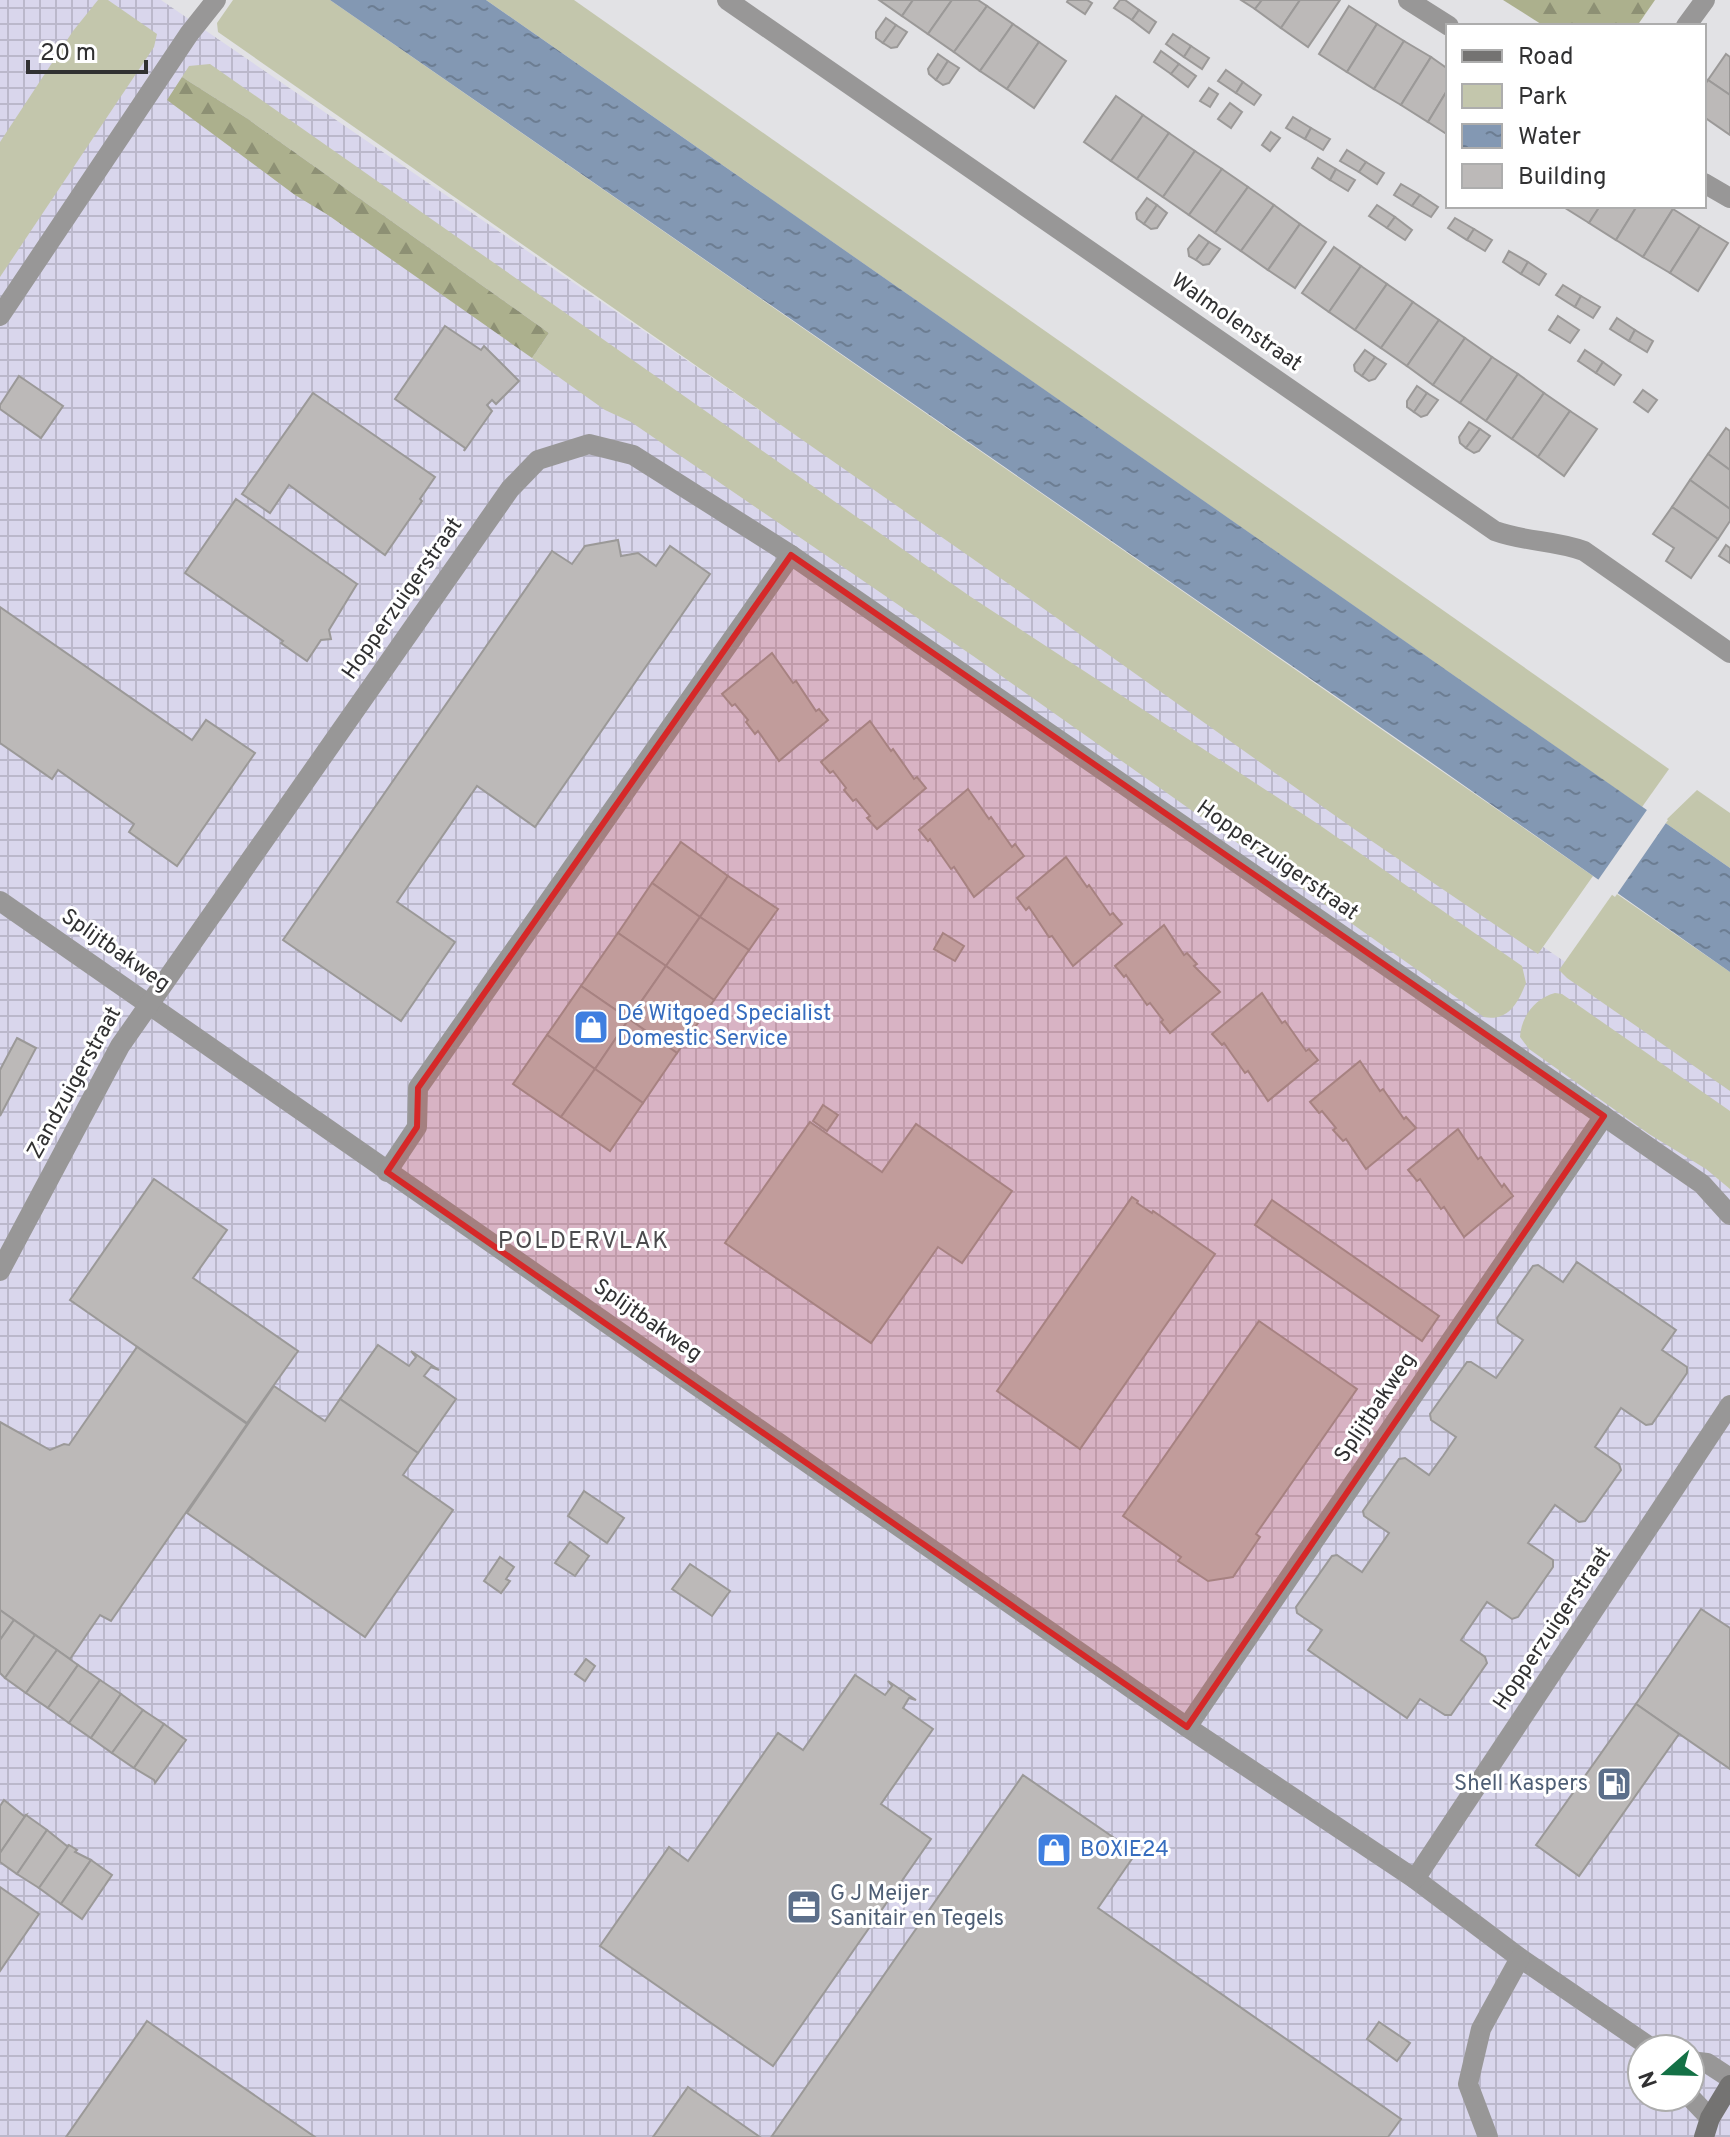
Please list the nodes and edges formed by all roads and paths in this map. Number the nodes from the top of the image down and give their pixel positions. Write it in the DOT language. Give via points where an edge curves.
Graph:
graph roads {
  1 [pos="216,0"];
  2 [pos="727,0"];
  3 [pos="1408,0"];
  4 [pos="1705,0"];
  5 [pos="1446,24"];
  6 [pos="1687,24"];
  7 [pos="1706,184"];
  8 [pos="1730,198"];
  9 [pos="0,316"];
  10 [pos="791,555"];
  11 [pos="1730,653"];
  12 [pos="0,901"];
  13 [pos="148,1003"];
  14 [pos="1604,1116"];
  15 [pos="387,1172"];
  16 [pos="1730,1215"];
  17 [pos="0,1271"];
  18 [pos="1730,1405"];
  19 [pos="1187,1727"];
  20 [pos="1415,1879"];
  21 [pos="1520,1958"];
  22 [pos="1630,2033"];
  23 [pos="1706,2063"];
  24 [pos="1730,2078"];
  25 [pos="1730,2085"];
  26 [pos="1707,2128"];
  27 [pos="1488,2137"];
  1 -- 9 [label="street"];
  2 -- 11 [label="street, Walmolenstraat" via="1495,531 1584,551"];
  3 -- 5 [label="street"];
  4 -- 6 [label="street"];
  7 -- 8 [label="street"];
  10 -- 13 [label="street, Hopperzuigerstraat" via="633,455 589,444 538,460 510,489"];
  10 -- 14 [label="street, Hopperzuigerstraat"];
  10 -- 15 [label="street" via="418,1088 417,1127"];
  12 -- 13 [label="street, Splijtbakweg"];
  13 -- 15 [label="street, Splijtbakweg"];
  13 -- 17 [label="street, Zandzuigerstraat"];
  14 -- 16 [label="street, Hopperzuigerstraat" via="1702,1184"];
  14 -- 19 [label="street, Splijtbakweg"];
  15 -- 19 [label="street, Splijtbakweg"];
  18 -- 20 [label="street, Hopperzuigerstraat"];
  19 -- 20 [label="street, Splijtbakweg"];
  20 -- 21 [label="street, Splijtbakweg"];
  21 -- 22 [label="street, Splijtbakweg"];
  21 -- 27 [label="street" via="1481,2029 1468,2084"];
  23 -- 24 [label="street"];
  25 -- 26 [label="main road"];
}
